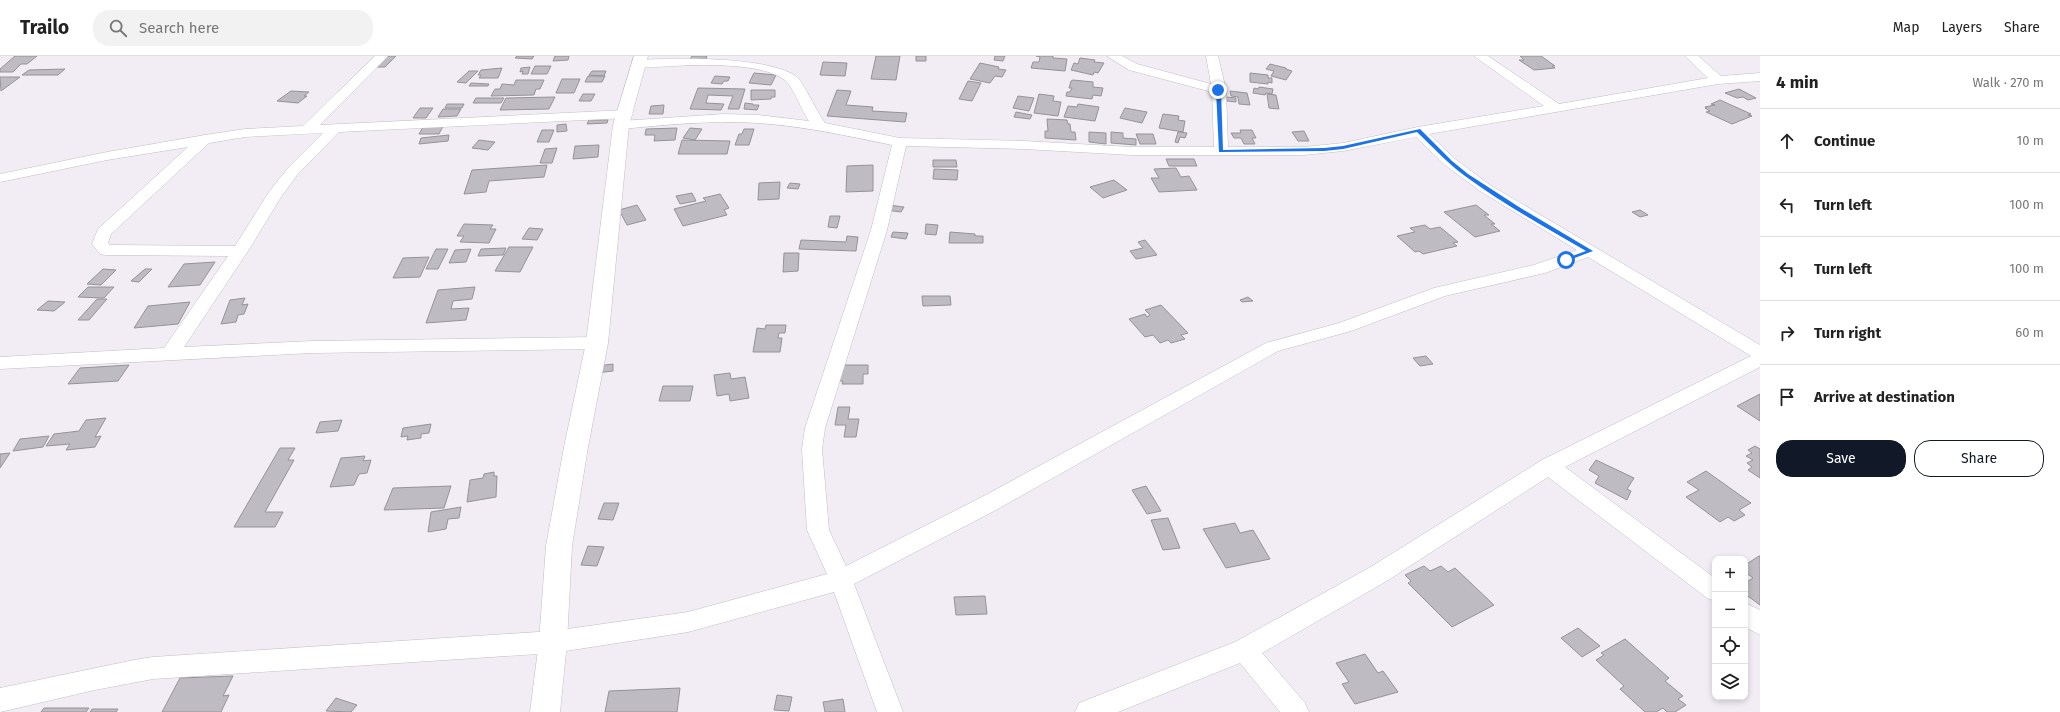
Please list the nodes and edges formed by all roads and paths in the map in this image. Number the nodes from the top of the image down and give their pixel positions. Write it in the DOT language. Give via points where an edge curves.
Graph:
graph roads {
  1 [pos="382,56"];
  2 [pos="1113,56"];
  3 [pos="1212,56"];
  4 [pos="1480,56"];
  5 [pos="1691,56"];
  6 [pos="640,60"];
  7 [pos="1760,77"];
  8 [pos="1718,80"];
  9 [pos="1218,90"];
  10 [pos="1555,107"];
  11 [pos="623,120"];
  12 [pos="820,126"];
  13 [pos="308,129"];
  14 [pos="335,129"];
  15 [pos="1418,130"];
  16 [pos="205,139"];
  17 [pos="900,142"];
  18 [pos="1221,151"];
  19 [pos="0,178"];
  20 [pos="240,251"];
  21 [pos="1590,251"];
  22 [pos="597,343"];
  23 [pos="1760,353"];
  24 [pos="170,354"];
  25 [pos="1760,359"];
  26 [pos="0,363"];
  27 [pos="1549,466"];
  28 [pos="841,580"];
  29 [pos="1712,589"];
  30 [pos="1748,615"];
  31 [pos="1760,624"];
  32 [pos="553,642"];
  33 [pos="1244,650"];
  34 [pos="0,700"];
  35 [pos="545,712"];
  36 [pos="890,712"];
  37 [pos="1088,712"];
  38 [pos="1296,712"];
  1 -- 13 [label="street"];
  2 -- 9 [label="street" via="1133,67"];
  3 -- 9 [label="street"];
  4 -- 10 [label="street"];
  5 -- 8 [label="street"];
  6 -- 11 [label="street"];
  6 -- 12 [label="street" via="735,59 762,61 779,67 792,79"];
  7 -- 8 [label="street"];
  8 -- 10 [label="street"];
  9 -- 18 [label="street"];
  10 -- 15 [label="street"];
  11 -- 12 [label="street" via="758,119"];
  11 -- 14 [label="street"];
  11 -- 22 [label="street"];
  12 -- 17 [label="street"];
  13 -- 14 [label="street"];
  13 -- 16 [label="street" via="245,133"];
  14 -- 20 [label="street" via="292,172 274,195"];
  15 -- 18 [label="street" via="1343,148"];
  15 -- 21 [label="street" via="1466,175 1517,209"];
  16 -- 19 [label="street"];
  16 -- 20 [label="street" via="104,232 100,244 106,250"];
  17 -- 18 [label="street" via="1131,151"];
  17 -- 28 [label="street" via="880,230 813,438 818,530"];
  20 -- 24 [label="street"];
  21 -- 23 [label="street"];
  21 -- 28 [label="street" via="1539,269 1440,292 1346,327 1272,347 988,504"];
  22 -- 24 [label="street" via="312,347"];
  22 -- 32 [label="street" via="559,546"];
  24 -- 26 [label="street"];
  25 -- 27 [label="street"];
  27 -- 29 [label="street"];
  27 -- 33 [label="street" via="1377,575"];
  28 -- 32 [label="street" via="688,622"];
  28 -- 36 [label="street"];
  30 -- 31 [label="street"];
  32 -- 34 [label="street" via="153,668 111,674"];
  32 -- 35 [label="street"];
  33 -- 37 [label="street"];
  33 -- 38 [label="street"];
}
